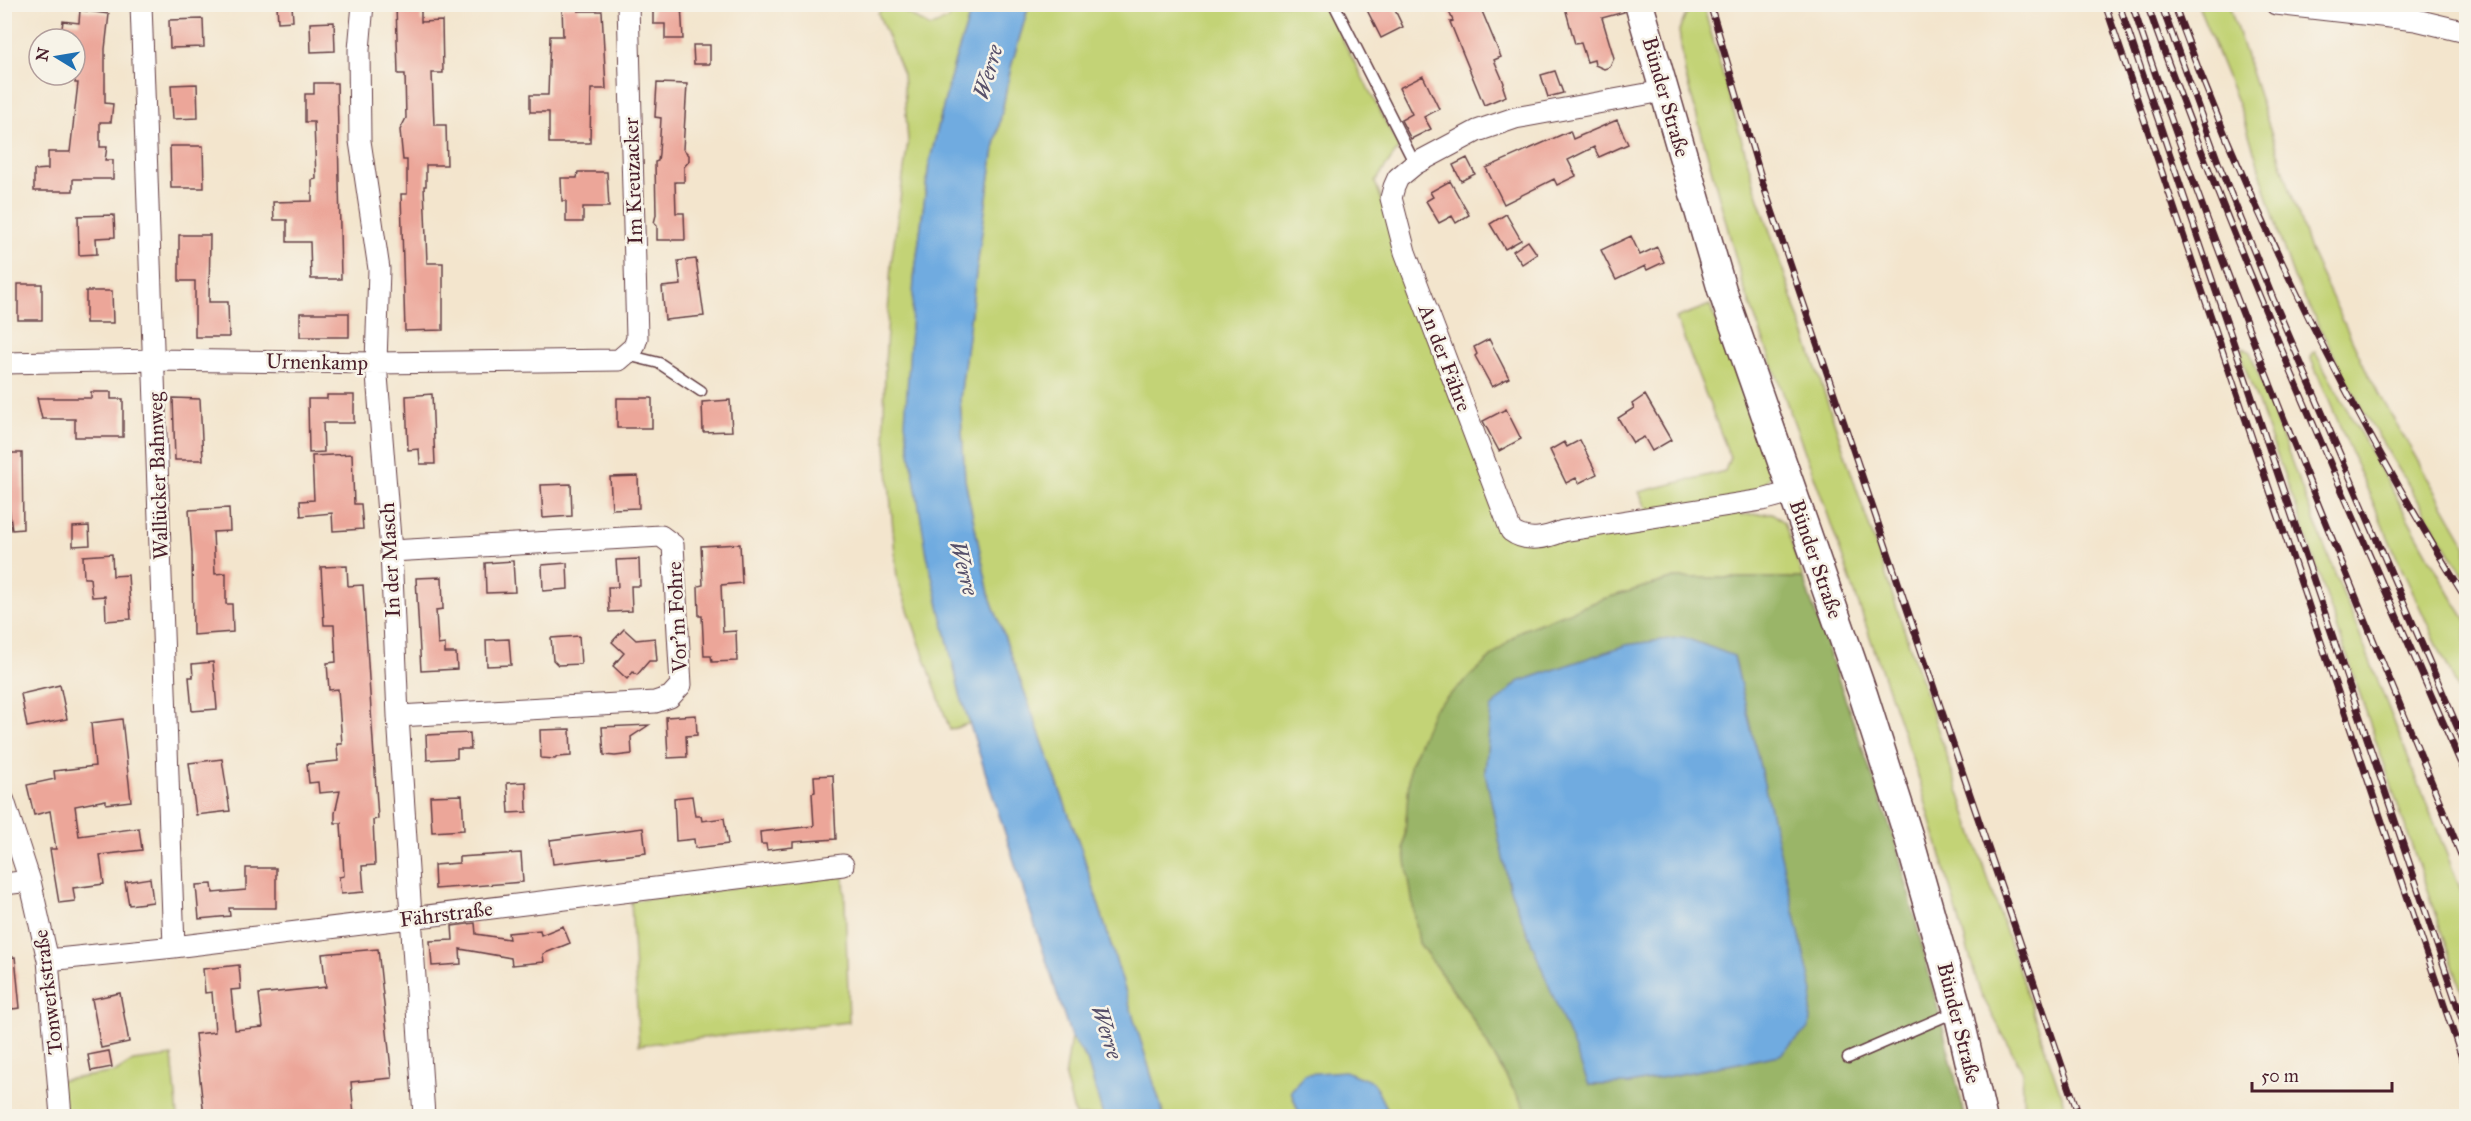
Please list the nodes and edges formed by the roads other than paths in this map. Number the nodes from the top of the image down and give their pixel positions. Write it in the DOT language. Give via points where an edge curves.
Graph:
graph roads {
  1 [pos="141,4"];
  2 [pos="363,4"];
  3 [pos="628,4"];
  4 [pos="1334,4"];
  5 [pos="1640,4"];
  6 [pos="2276,4"];
  7 [pos="2466,32"];
  8 [pos="1663,91"];
  9 [pos="1415,164"];
  10 [pos="627,355"];
  11 [pos="154,360"];
  12 [pos="4,363"];
  13 [pos="376,363"];
  14 [pos="701,391"];
  15 [pos="1792,492"];
  16 [pos="391,551"];
  17 [pos="398,716"];
  18 [pos="4,801"];
  19 [pos="843,865"];
  20 [pos="30,881"];
  21 [pos="4,884"];
  22 [pos="411,919"];
  23 [pos="174,947"];
  24 [pos="48,960"];
  25 [pos="1958,1011"];
  26 [pos="1848,1058"];
  27 [pos="61,1116"];
  28 [pos="424,1116"];
  29 [pos="1982,1116"];
  1 -- 11 [label="street, Wallücker Bahnweg"];
  2 -- 13 [label="street, In der Masch" via="360,141 379,269"];
  3 -- 10 [label="street, Im Kreuzacker" via="637,338"];
  4 -- 9 [label="lane"];
  5 -- 8 [label="main road, Bünder Straße"];
  6 -- 7 [label="street" via="2416,20"];
  8 -- 9 [label="street, An der Fähre" via="1515,118 1477,131"];
  8 -- 15 [label="main road, Bünder Straße" via="1722,290"];
  9 -- 15 [label="street, An der Fähre" via="1398,178 1391,198 1405,252 1511,531 1531,539 1547,537 1563,531"];
  10 -- 13 [label="street, Urnenkamp" via="612,362"];
  10 -- 14 [label="lane" via="659,363"];
  11 -- 12 [label="street, Urnenkamp"];
  11 -- 13 [label="street, Urnenkamp"];
  11 -- 23 [label="street, Wallücker Bahnweg"];
  13 -- 16 [label="street, In der Masch"];
  15 -- 25 [label="main road, Bünder Straße" via="1863,694"];
  16 -- 17 [label="street, In der Masch"];
  16 -- 17 [label="street, Vor'm Fohre" via="660,536 673,544 681,685 670,697 656,702"];
  17 -- 22 [label="street, In der Masch"];
  18 -- 20 [label="street, Tonwerkstraße"];
  19 -- 22 [label="street, Fährstraße"];
  20 -- 21 [label="street"];
  20 -- 24 [label="street, Tonwerkstraße"];
  22 -- 23 [label="street, Fährstraße"];
  22 -- 28 [label="street, In der Masch"];
  23 -- 24 [label="street, Fährstraße"];
  24 -- 27 [label="street, Tonwerkstraße"];
  25 -- 26 [label="lane"];
  25 -- 29 [label="main road, Bünder Straße"];
}
